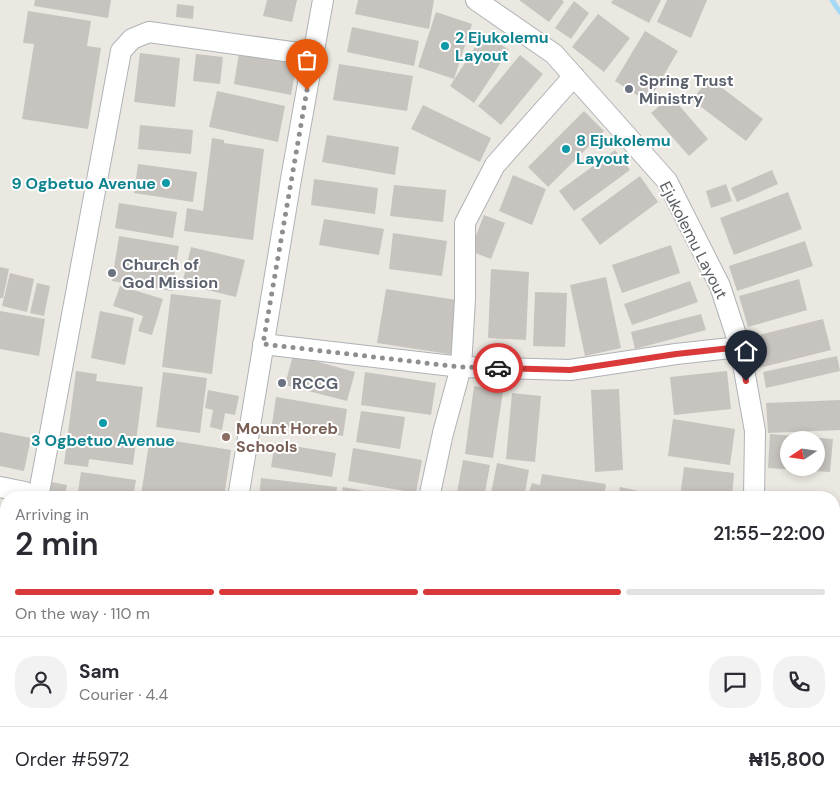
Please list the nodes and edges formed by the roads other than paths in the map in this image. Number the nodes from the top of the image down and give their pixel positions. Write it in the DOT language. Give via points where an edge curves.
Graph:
graph roads {
  1 [pos="323,0"];
  2 [pos="476,0"];
  3 [pos="314,55"];
  4 [pos="574,76"];
  5 [pos="263,344"];
  6 [pos="740,347"];
  7 [pos="460,367"];
  8 [pos="0,487"];
  9 [pos="20,491"];
  10 [pos="39,491"];
  11 [pos="239,491"];
  12 [pos="431,491"];
  13 [pos="754,491"];
  1 -- 3 [label="street"];
  2 -- 4 [label="street, Ejukolemu Layout" via="554,54"];
  3 -- 5 [label="street"];
  3 -- 10 [label="street" via="149,32 132,39 121,51"];
  4 -- 6 [label="street, Ejukolemu Layout" via="667,181 720,286"];
  4 -- 7 [label="street" via="495,166 465,223 466,299"];
  5 -- 7 [label="street"];
  5 -- 11 [label="street"];
  6 -- 7 [label="street" via="570,370"];
  6 -- 13 [label="street, Ejukolemu Layout" via="755,431"];
  7 -- 12 [label="street"];
  8 -- 9 [label="street"];
}
